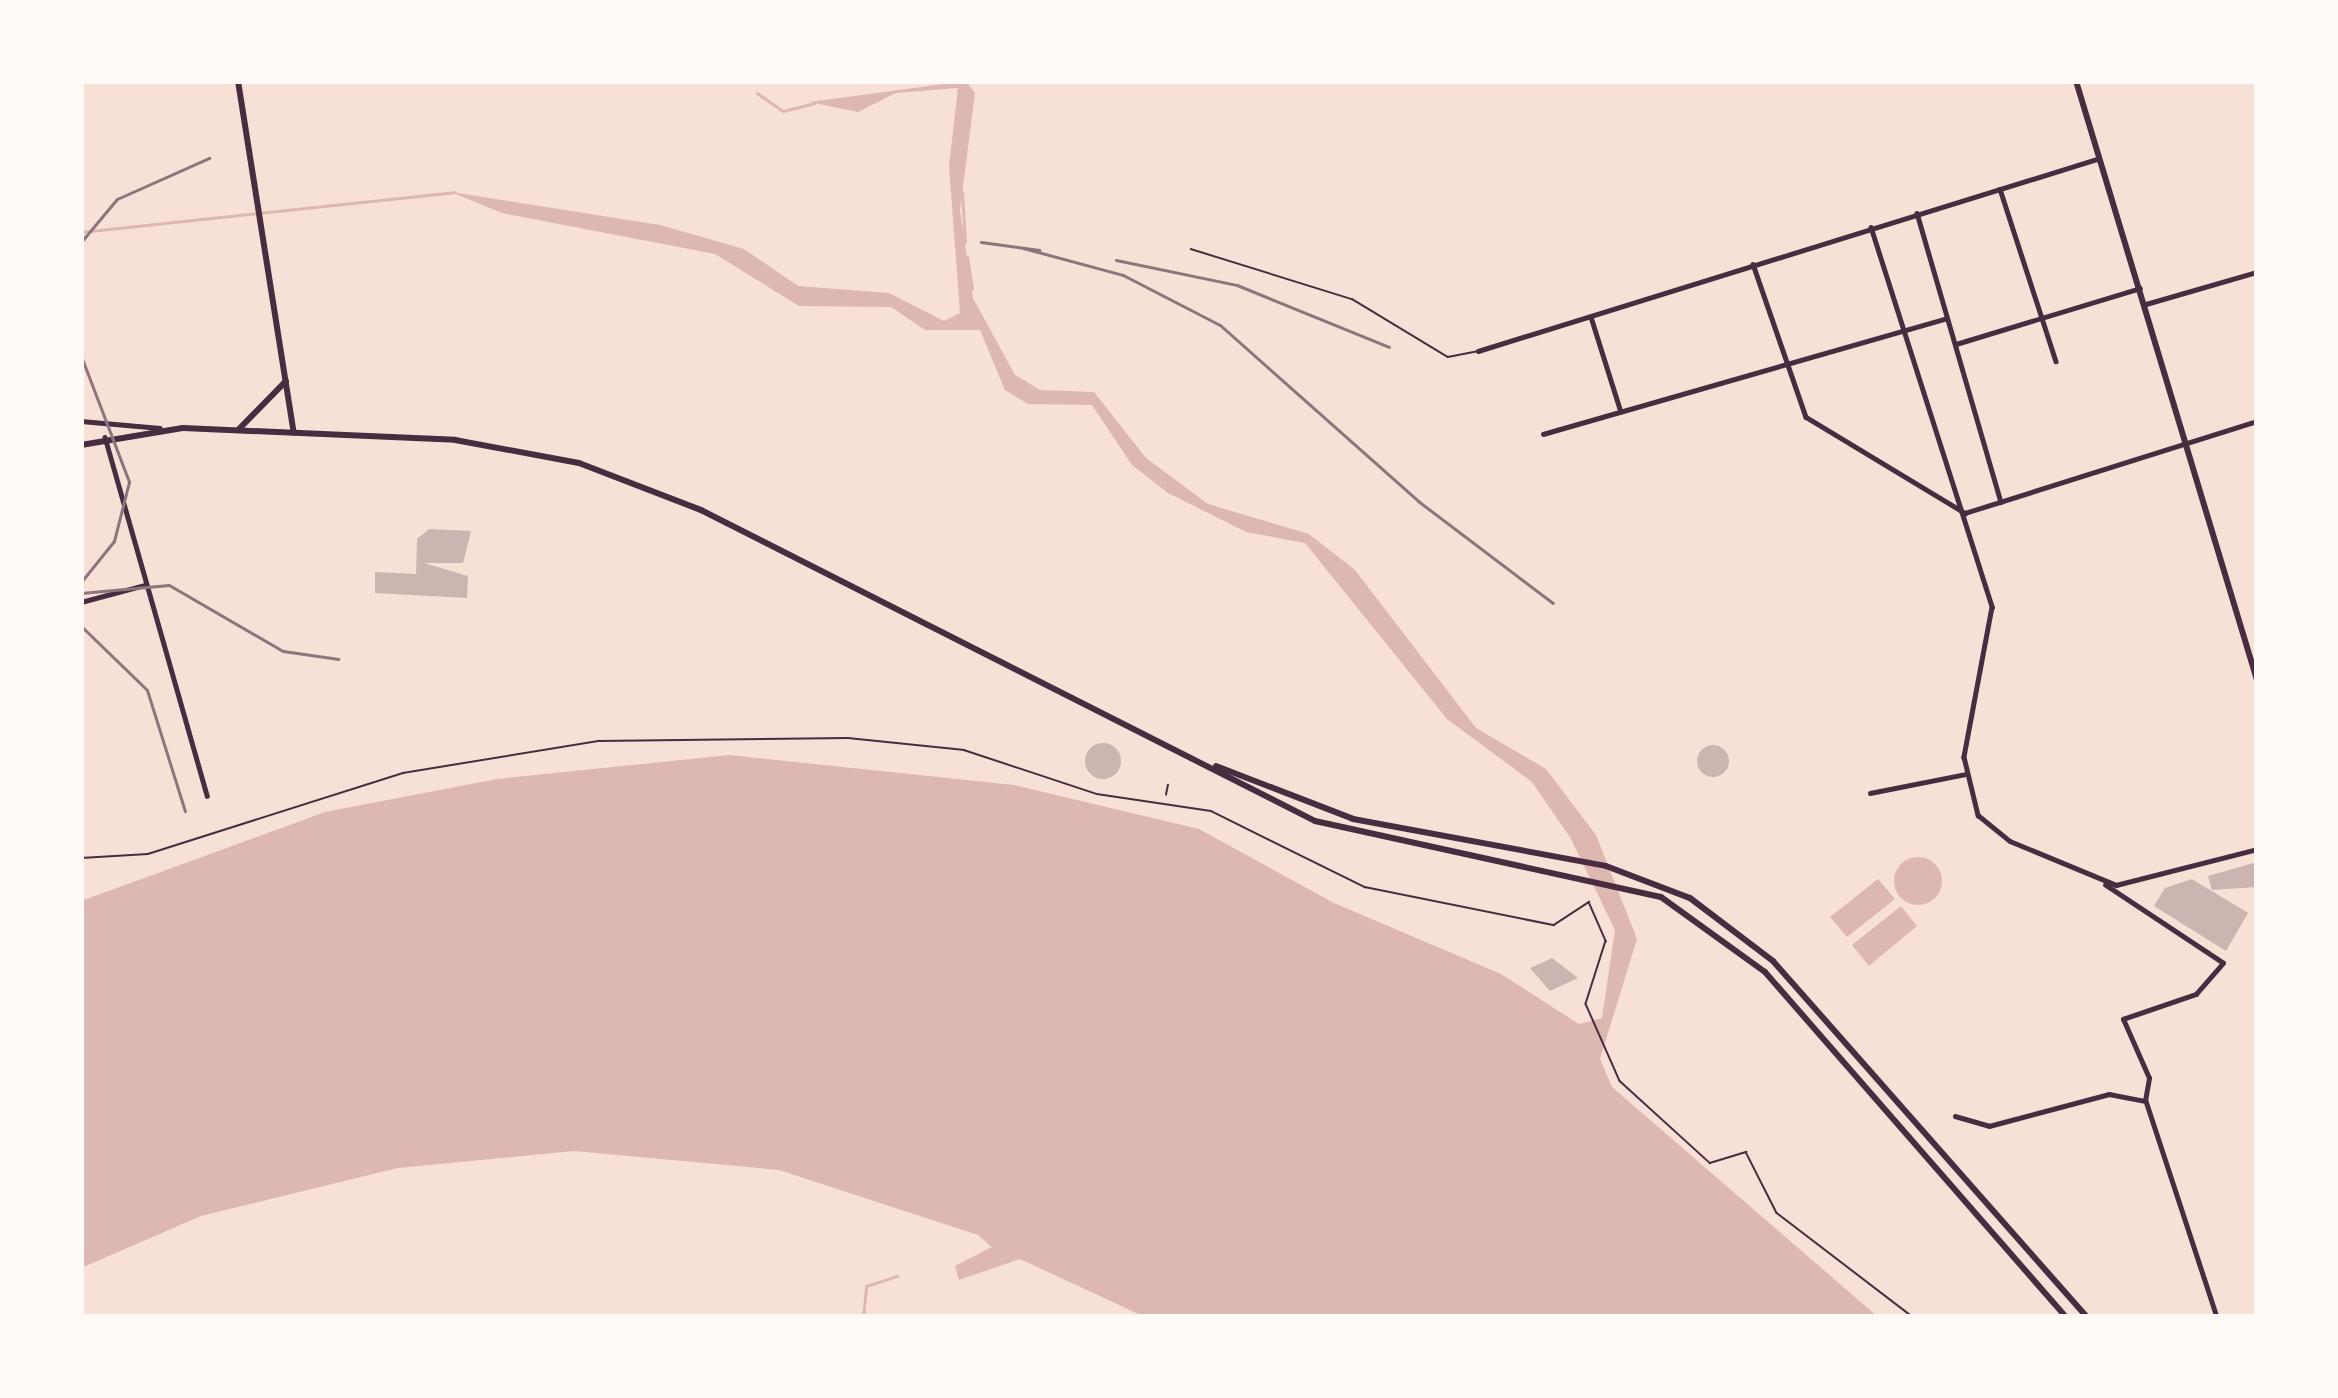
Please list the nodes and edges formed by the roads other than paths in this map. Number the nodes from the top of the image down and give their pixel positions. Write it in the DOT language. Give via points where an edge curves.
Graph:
graph roads {
  1 [pos="238,81"];
  2 [pos="2076,81"];
  3 [pos="2100,158"];
  4 [pos="2000,189"];
  5 [pos="1917,213"];
  6 [pos="1871,227"];
  7 [pos="1191,249"];
  8 [pos="1754,264"];
  9 [pos="2257,272"];
  10 [pos="2141,288"];
  11 [pos="2146,304"];
  12 [pos="1590,316"];
  13 [pos="1947,318"];
  14 [pos="2042,318"];
  15 [pos="1907,330"];
  16 [pos="1956,344"];
  17 [pos="1478,351"];
  18 [pos="2056,361"];
  19 [pos="1788,367"];
  20 [pos="286,381"];
  21 [pos="1620,409"];
  22 [pos="81,421"];
  23 [pos="2257,422"];
  24 [pos="160,428"];
  25 [pos="238,431"];
  26 [pos="294,433"];
  27 [pos="1543,434"];
  28 [pos="105,437"];
  29 [pos="2187,442"];
  30 [pos="81,445"];
  31 [pos="2000,502"];
  32 [pos="1965,513"];
  33 [pos="147,585"];
  34 [pos="81,602"];
  35 [pos="2257,680"];
  36 [pos="1213,765"];
  37 [pos="1966,774"];
  38 [pos="1870,793"];
  39 [pos="207,796"];
  40 [pos="2257,849"];
  41 [pos="2100,881"];
  42 [pos="2145,1101"];
  43 [pos="1955,1116"];
  44 [pos="2066,1317"];
  45 [pos="2087,1317"];
  46 [pos="2217,1317"];
  1 -- 20 [label="main road"];
  2 -- 3 [label="main road"];
  3 -- 4 [label="street"];
  3 -- 10 [label="main road"];
  4 -- 5 [label="street"];
  4 -- 14 [label="street"];
  5 -- 6 [label="street"];
  5 -- 13 [label="street"];
  6 -- 8 [label="street"];
  6 -- 15 [label="street"];
  7 -- 17 [label="lane" via="1352,299 1448,357"];
  8 -- 12 [label="street"];
  8 -- 19 [label="street"];
  9 -- 11 [label="street"];
  10 -- 11 [label="main road"];
  10 -- 14 [label="street"];
  11 -- 29 [label="main road"];
  12 -- 17 [label="street"];
  12 -- 21 [label="street"];
  13 -- 15 [label="street"];
  13 -- 16 [label="street"];
  14 -- 16 [label="street"];
  14 -- 18 [label="street"];
  15 -- 19 [label="street"];
  15 -- 32 [label="street"];
  16 -- 31 [label="street"];
  19 -- 21 [label="street"];
  19 -- 32 [label="street" via="1806,417"];
  20 -- 25 [label="main road"];
  20 -- 26 [label="main road"];
  21 -- 27 [label="street"];
  22 -- 24 [label="street"];
  23 -- 29 [label="street"];
  24 -- 25 [label="main road"];
  24 -- 28 [label="main road"];
  25 -- 26 [label="main road"];
  26 -- 36 [label="main road" via="480,443 628,479"];
  28 -- 30 [label="main road"];
  28 -- 33 [label="street"];
  29 -- 31 [label="street"];
  29 -- 35 [label="main road"];
  31 -- 32 [label="street"];
  32 -- 37 [label="street" via="1995,623"];
  33 -- 34 [label="street"];
  33 -- 39 [label="street"];
  36 -- 44 [label="main road" via="1347,831 1530,864 1696,916 1766,972"];
  36 -- 45 [label="main road" via="1353,819 1632,872 1727,921"];
  37 -- 38 [label="street"];
  37 -- 41 [label="street" via="1995,833"];
  40 -- 41 [label="street" via="2135,884"];
  41 -- 42 [label="street" via="2223,963 2196,994 2123,1019 2149,1078"];
  42 -- 43 [label="street" via="2109,1094 1989,1126"];
  42 -- 46 [label="street"];
}
